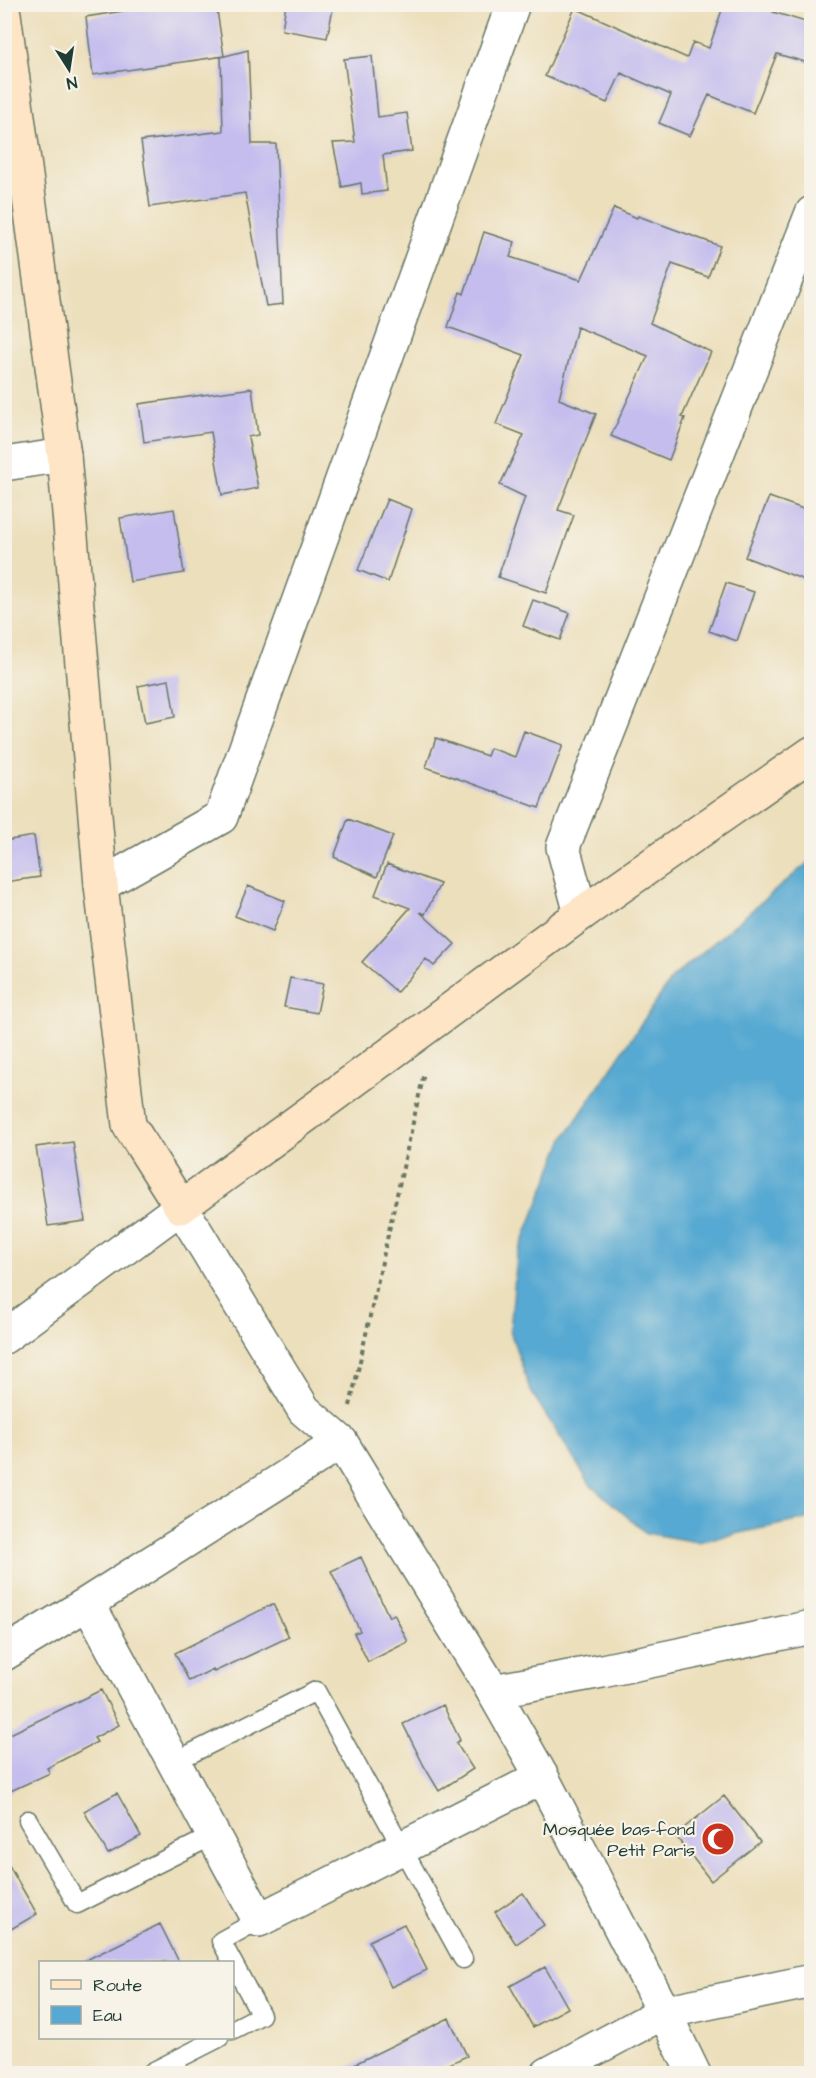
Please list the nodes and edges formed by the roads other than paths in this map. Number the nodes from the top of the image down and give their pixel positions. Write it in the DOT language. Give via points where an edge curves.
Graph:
graph roads {
  1 [pos="513,4"];
  2 [pos="4,14"];
  3 [pos="812,213"];
  4 [pos="64,455"];
  5 [pos="4,464"];
  6 [pos="812,753"];
  7 [pos="101,885"];
  8 [pos="580,914"];
  9 [pos="181,1208"];
  10 [pos="4,1337"];
  11 [pos="341,1442"];
  12 [pos="88,1604"];
  13 [pos="812,1627"];
  14 [pos="4,1654"];
  15 [pos="493,1691"];
  16 [pos="174,1762"];
  17 [pos="542,1777"];
  18 [pos="28,1820"];
  19 [pos="214,1835"];
  20 [pos="403,1847"];
  21 [pos="259,1920"];
  22 [pos="463,1959"];
  23 [pos="232,1961"];
  24 [pos="234,1965"];
  25 [pos="812,1981"];
  26 [pos="664,2012"];
  27 [pos="234,2029"];
  28 [pos="215,2039"];
  29 [pos="152,2072"];
  30 [pos="548,2073"];
  31 [pos="694,2073"];
  1 -- 7 [label="street" via="221,817"];
  2 -- 4 [label="main road"];
  3 -- 8 [label="street" via="563,848"];
  4 -- 5 [label="street"];
  4 -- 7 [label="main road"];
  6 -- 8 [label="main road"];
  7 -- 9 [label="main road" via="129,1125"];
  8 -- 9 [label="main road"];
  9 -- 10 [label="street"];
  9 -- 11 [label="street" via="304,1410"];
  11 -- 12 [label="street"];
  11 -- 15 [label="street"];
  12 -- 14 [label="street"];
  12 -- 16 [label="street"];
  13 -- 15 [label="street"];
  15 -- 17 [label="street"];
  16 -- 19 [label="street"];
  16 -- 20 [label="lane" via="316,1691"];
  17 -- 20 [label="street"];
  17 -- 26 [label="street"];
  18 -- 19 [label="lane" via="77,1904"];
  19 -- 21 [label="street"];
  20 -- 21 [label="street"];
  20 -- 22 [label="lane"];
  21 -- 23 [label="lane" via="221,1941"];
  24 -- 27 [label="lane" via="261,2015"];
  25 -- 26 [label="street"];
  26 -- 30 [label="street"];
  26 -- 31 [label="street"];
  28 -- 29 [label="lane"];
}
